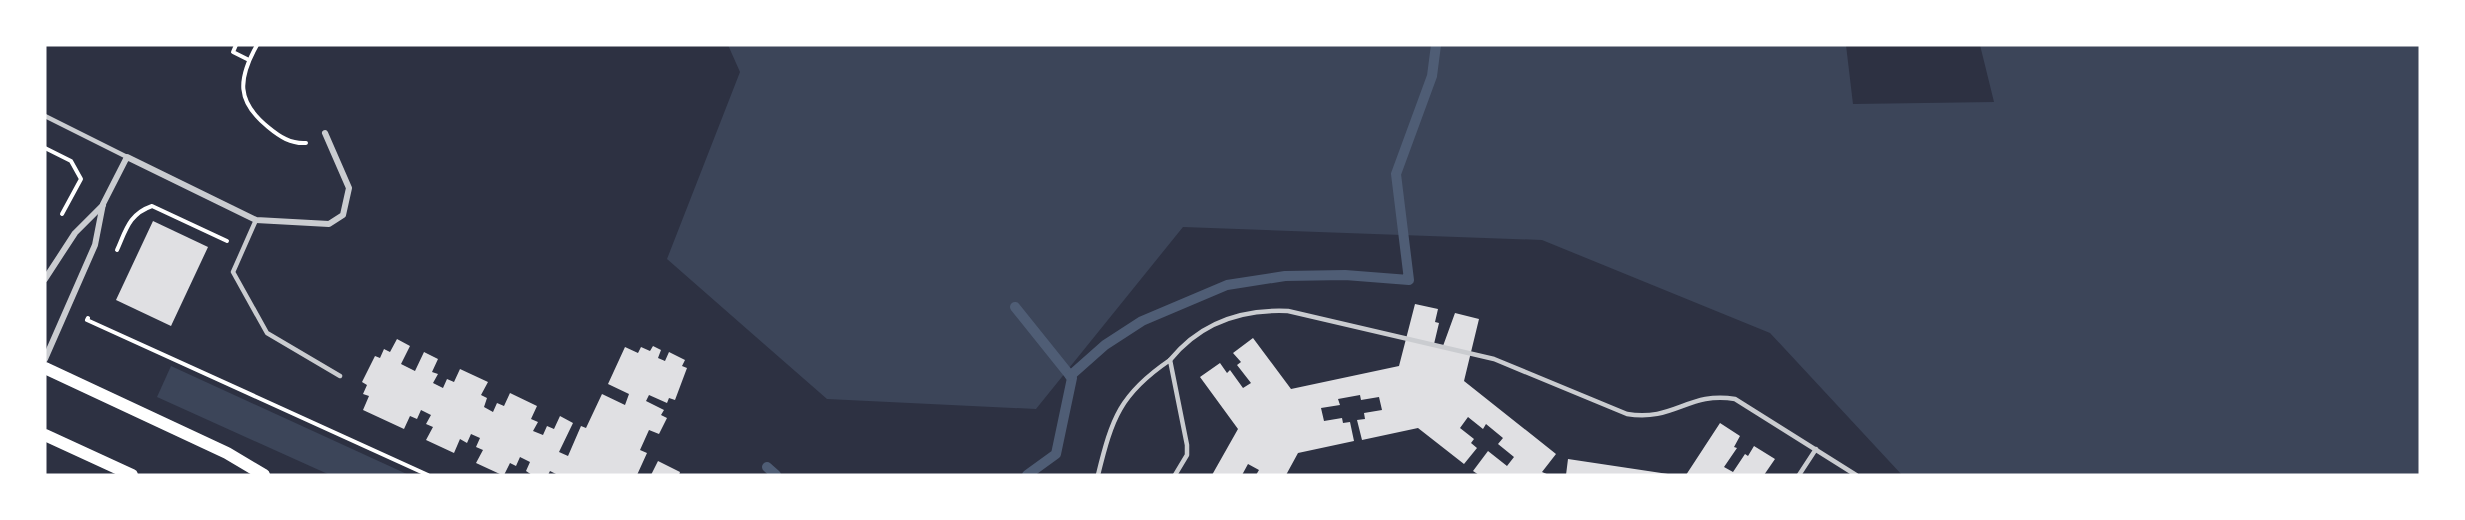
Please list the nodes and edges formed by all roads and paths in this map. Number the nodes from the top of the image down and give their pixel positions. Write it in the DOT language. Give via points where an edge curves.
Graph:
graph roads {
  1 [pos="236,45"];
  2 [pos="257,45"];
  3 [pos="249,60"];
  4 [pos="45,116"];
  5 [pos="326,136"];
  6 [pos="45,148"];
  7 [pos="127,157"];
  8 [pos="104,204"];
  9 [pos="256,220"];
  10 [pos="56,223"];
  11 [pos="243,249"];
  12 [pos="115,256"];
  13 [pos="45,279"];
  14 [pos="92,309"];
  15 [pos="45,359"];
  16 [pos="1170,360"];
  17 [pos="45,368"];
  18 [pos="340,376"];
  19 [pos="45,435"];
  20 [pos="1816,449"];
  21 [pos="132,475"];
  22 [pos="264,475"];
  23 [pos="428,475"];
  24 [pos="1098,475"];
  25 [pos="1175,475"];
  26 [pos="1799,475"];
  27 [pos="1857,475"];
  1 -- 3 [label="path" via="233,52"];
  2 -- 3 [label="path"];
  3 -- 5 [label="path" via="243,81 245,101 255,116 294,143"];
  4 -- 7 [label="lane"];
  5 -- 9 [label="street" via="349,188 343,215 329,224"];
  6 -- 10 [label="path" via="71,161 81,179"];
  7 -- 8 [label="street"];
  7 -- 9 [label="street"];
  8 -- 13 [label="street" via="75,233"];
  8 -- 15 [label="street" via="95,244"];
  9 -- 11 [label="lane"];
  11 -- 12 [label="path" via="152,206 138,211"];
  11 -- 18 [label="lane" via="233,272 267,333"];
  14 -- 23 [label="path" via="87,320"];
  16 -- 20 [label="lane" via="1198,333 1219,321 1265,310 1288,311 1494,358 1627,414 1665,414 1699,398 1735,399"];
  16 -- 24 [label="lane" via="1133,389 1119,408 1109,429"];
  16 -- 25 [label="lane" via="1187,445 1187,455"];
  17 -- 22 [label="main road" via="227,453"];
  19 -- 21 [label="main road"];
  20 -- 26 [label="lane"];
  20 -- 27 [label="lane"];
}
